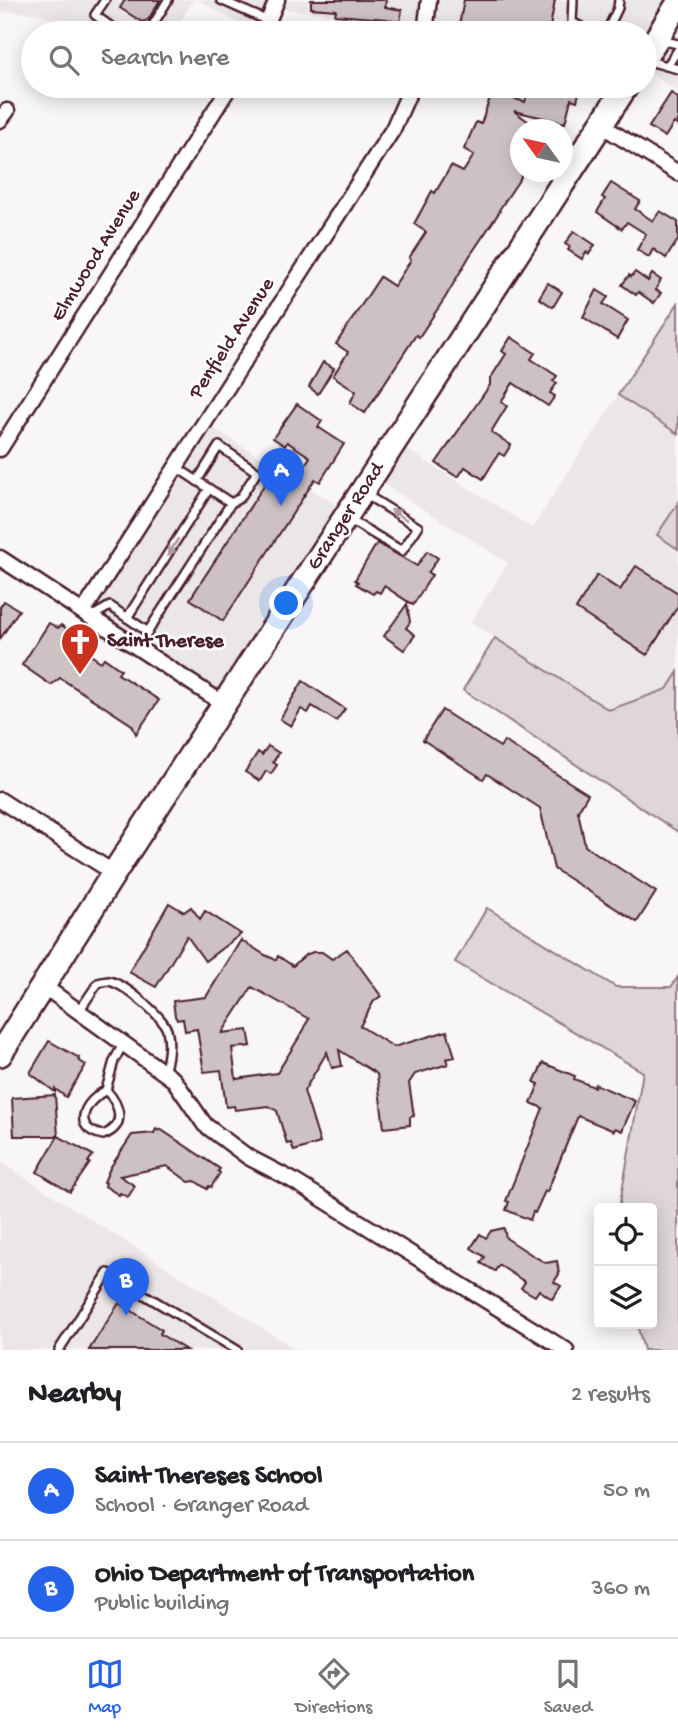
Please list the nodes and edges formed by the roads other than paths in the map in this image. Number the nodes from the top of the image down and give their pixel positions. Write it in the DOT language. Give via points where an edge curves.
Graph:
graph roads {
  1 [pos="105,0"];
  2 [pos="168,0"];
  3 [pos="221,0"];
  4 [pos="276,0"];
  5 [pos="429,0"];
  6 [pos="573,0"];
  7 [pos="619,0"];
  8 [pos="678,4"];
  9 [pos="103,21"];
  10 [pos="155,21"];
  11 [pos="255,21"];
  12 [pos="267,21"];
  13 [pos="426,21"];
  14 [pos="572,21"];
  15 [pos="611,21"];
  16 [pos="657,48"];
  17 [pos="678,50"];
  18 [pos="657,51"];
  19 [pos="667,66"];
  20 [pos="678,69"];
  21 [pos="222,98"];
  22 [pos="407,98"];
  23 [pos="618,98"];
  24 [pos="601,125"];
  25 [pos="678,173"];
  26 [pos="0,449"];
  27 [pos="176,467"];
  28 [pos="197,481"];
  29 [pos="209,489"];
  30 [pos="363,492"];
  31 [pos="231,503"];
  32 [pos="346,518"];
  33 [pos="0,558"];
  34 [pos="87,614"];
  35 [pos="127,618"];
  36 [pos="148,632"];
  37 [pos="138,648"];
  38 [pos="224,704"];
  39 [pos="0,800"];
  40 [pos="114,873"];
  41 [pos="43,985"];
  42 [pos="78,1011"];
  43 [pos="123,1044"];
  44 [pos="2,1048"];
  45 [pos="164,1073"];
  46 [pos="106,1090"];
  47 [pos="59,1350"];
  48 [pos="237,1350"];
  49 [pos="566,1350"];
  1 -- 9 [label="lane" via="95,15"];
  2 -- 10 [label="lane"];
  3 -- 11 [label="lane"];
  4 -- 12 [label="street"];
  5 -- 13 [label="street"];
  6 -- 14 [label="lane"];
  7 -- 15 [label="lane"];
  8 -- 16 [label="main road"];
  17 -- 19 [label="lane"];
  18 -- 19 [label="lane"];
  19 -- 20 [label="lane"];
  21 -- 26 [label="street, Elmwood Avenue"];
  22 -- 27 [label="street, Penfield Avenue" via="393,129"];
  23 -- 24 [label="main road, Granger Road"];
  24 -- 25 [label="street"];
  24 -- 30 [label="main road, Granger Road"];
  27 -- 28 [label="lane"];
  27 -- 34 [label="street, Penfield Avenue"];
  28 -- 29 [label="lane"];
  28 -- 31 [label="lane" via="219,446 257,472 240,498"];
  29 -- 31 [label="lane"];
  29 -- 35 [label="lane, one-way"];
  30 -- 32 [label="main road, Granger Road"];
  32 -- 30 [label="lane, one-way" via="402,551 418,527"];
  31 -- 36 [label="lane"];
  32 -- 38 [label="main road, Granger Road"];
  33 -- 34 [label="street"];
  34 -- 35 [label="lane" via="110,606"];
  34 -- 37 [label="street"];
  35 -- 36 [label="lane"];
  36 -- 37 [label="lane"];
  37 -- 38 [label="street"];
  38 -- 40 [label="main road, Granger Road"];
  39 -- 40 [label="street"];
  40 -- 41 [label="main road, Granger Road"];
  41 -- 42 [label="street"];
  41 -- 44 [label="main road, Granger Road"];
  42 -- 43 [label="street"];
  42 -- 45 [label="lane" via="98,983 118,985 156,1013 167,1029"];
  43 -- 45 [label="street"];
  43 -- 46 [label="lane"];
  45 -- 49 [label="street" via="174,1080 205,1125 248,1157 303,1186"];
  46 -- 46 [label="lane" via="89,1101 84,1115 89,1129 103,1135 120,1119"];
  47 -- 48 [label="lane" via="108,1273"];
}
